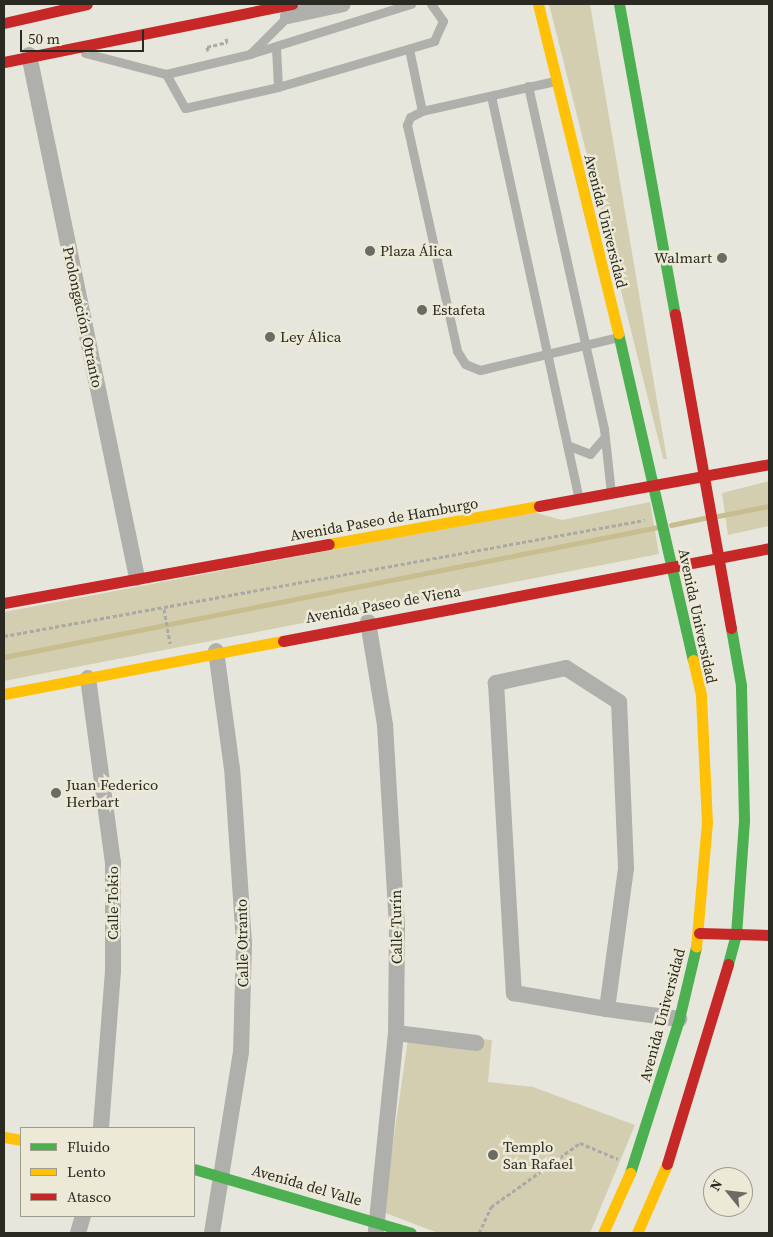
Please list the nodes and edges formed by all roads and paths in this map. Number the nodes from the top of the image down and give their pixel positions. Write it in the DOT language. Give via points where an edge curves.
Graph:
graph roads {
  1 [pos="86,4"];
  2 [pos="301,4"];
  3 [pos="343,4"];
  4 [pos="411,4"];
  5 [pos="431,4"];
  6 [pos="538,4"];
  7 [pos="619,4"];
  8 [pos="290,10"];
  9 [pos="4,23"];
  10 [pos="68,48"];
  11 [pos="276,48"];
  12 [pos="409,49"];
  13 [pos="250,54"];
  14 [pos="29,56"];
  15 [pos="4,62"];
  16 [pos="166,74"];
  17 [pos="555,81"];
  18 [pos="528,86"];
  19 [pos="278,87"];
  20 [pos="491,96"];
  21 [pos="422,111"];
  22 [pos="620,336"];
  23 [pos="585,343"];
  24 [pos="548,352"];
  25 [pos="604,435"];
  26 [pos="567,445"];
  27 [pos="769,464"];
  28 [pos="703,477"];
  29 [pos="656,486"];
  30 [pos="611,494"];
  31 [pos="580,500"];
  32 [pos="661,512"];
  33 [pos="769,548"];
  34 [pos="721,557"];
  35 [pos="672,568"];
  36 [pos="137,578"];
  37 [pos="4,603"];
  38 [pos="164,610"];
  39 [pos="368,622"];
  40 [pos="4,636"];
  41 [pos="170,644"];
  42 [pos="216,651"];
  43 [pos="88,678"];
  44 [pos="4,694"];
  45 [pos="698,933"];
  46 [pos="736,935"];
  47 [pos="769,935"];
  48 [pos="607,1009"];
  49 [pos="679,1019"];
  50 [pos="396,1033"];
  51 [pos="476,1043"];
  52 [pos="101,1127"];
  53 [pos="4,1137"];
  54 [pos="20,1140"];
  55 [pos="634,1166"];
  56 [pos="195,1169"];
  57 [pos="223,1175"];
  58 [pos="83,1217"];
  59 [pos="376,1227"];
  60 [pos="78,1233"];
  61 [pos="212,1233"];
  62 [pos="411,1233"];
  63 [pos="479,1233"];
  64 [pos="603,1233"];
  65 [pos="637,1233"];
  1 -- 9 [label="main road"];
  2 -- 8 [label="lane"];
  3 -- 8 [label="street"];
  4 -- 11 [label="lane"];
  5 -- 12 [label="lane" via="443,21 440,35"];
  6 -- 17 [label="main road, Avenida Universidad"];
  7 -- 28 [label="main road, Avenida Universidad"];
  8 -- 10 [label="main road"];
  8 -- 13 [label="lane"];
  10 -- 14 [label="main road"];
  10 -- 16 [label="lane" via="112,64"];
  11 -- 13 [label="lane"];
  11 -- 19 [label="lane"];
  12 -- 19 [label="lane"];
  12 -- 21 [label="lane"];
  13 -- 16 [label="lane"];
  14 -- 15 [label="main road"];
  14 -- 36 [label="street, Prolongación Otranto"];
  16 -- 19 [label="lane" via="185,108"];
  17 -- 18 [label="lane"];
  17 -- 22 [label="main road, Avenida Universidad"];
  18 -- 20 [label="lane"];
  18 -- 23 [label="lane"];
  20 -- 21 [label="lane"];
  20 -- 24 [label="lane"];
  21 -- 24 [label="lane" via="410,117 407,125 460,359 480,370"];
  22 -- 23 [label="lane"];
  22 -- 29 [label="main road, Avenida Universidad"];
  23 -- 24 [label="lane"];
  23 -- 25 [label="lane"];
  24 -- 26 [label="lane"];
  25 -- 26 [label="lane" via="600,447 590,454"];
  25 -- 30 [label="lane"];
  26 -- 31 [label="lane"];
  27 -- 28 [label="main road, Avenida Paseo de Hamburgo"];
  28 -- 29 [label="main road, Avenida Paseo de Hamburgo"];
  28 -- 34 [label="main road, Avenida Universidad"];
  29 -- 30 [label="main road, Avenida Paseo de Hamburgo"];
  29 -- 32 [label="main road, Avenida Universidad"];
  30 -- 31 [label="main road, Avenida Paseo de Hamburgo"];
  31 -- 36 [label="main road, Avenida Paseo de Hamburgo"];
  32 -- 35 [label="main road, Avenida Universidad"];
  32 -- 38 [label="path"];
  33 -- 34 [label="main road, Avenida Paseo de Viena"];
  34 -- 35 [label="main road, Avenida Paseo de Viena"];
  34 -- 46 [label="main road, Avenida Universidad" via="741,685 744,820"];
  35 -- 39 [label="main road, Avenida Paseo de Viena"];
  35 -- 45 [label="main road, Avenida Universidad" via="701,696 706,822"];
  36 -- 37 [label="main road, Avenida Paseo de Hamburgo"];
  38 -- 40 [label="path"];
  38 -- 41 [label="path"];
  39 -- 42 [label="main road, Avenida Paseo de Viena"];
  39 -- 50 [label="street, Calle Turín" via="390,786 397,926"];
  42 -- 43 [label="main road, Avenida Paseo de Viena"];
  42 -- 57 [label="street, Calle Otranto" via="233,778 244,943 241,1052"];
  43 -- 44 [label="main road, Avenida Paseo de Viena"];
  43 -- 52 [label="street, Calle Tokio" via="114,863 113,970"];
  45 -- 46 [label="main road"];
  45 -- 49 [label="main road, Avenida Universidad"];
  46 -- 47 [label="main road"];
  46 -- 65 [label="main road, Avenida Universidad" via="700,1064 662,1179"];
  48 -- 48 [label="street" via="514,993 496,683 566,668 619,702 626,868"];
  48 -- 49 [label="street"];
  49 -- 55 [label="main road, Avenida Universidad"];
  50 -- 51 [label="street"];
  50 -- 59 [label="street, Calle Turín"];
  53 -- 54 [label="main road"];
  55 -- 63 [label="path" via="580,1143 491,1207"];
  55 -- 64 [label="main road, Avenida Universidad"];
  56 -- 57 [label="main road, Avenida del Valle"];
  57 -- 59 [label="main road, Avenida del Valle"];
  57 -- 61 [label="street, Calle Otranto"];
  58 -- 60 [label="street"];
  59 -- 62 [label="main road, Avenida del Valle"];
}
